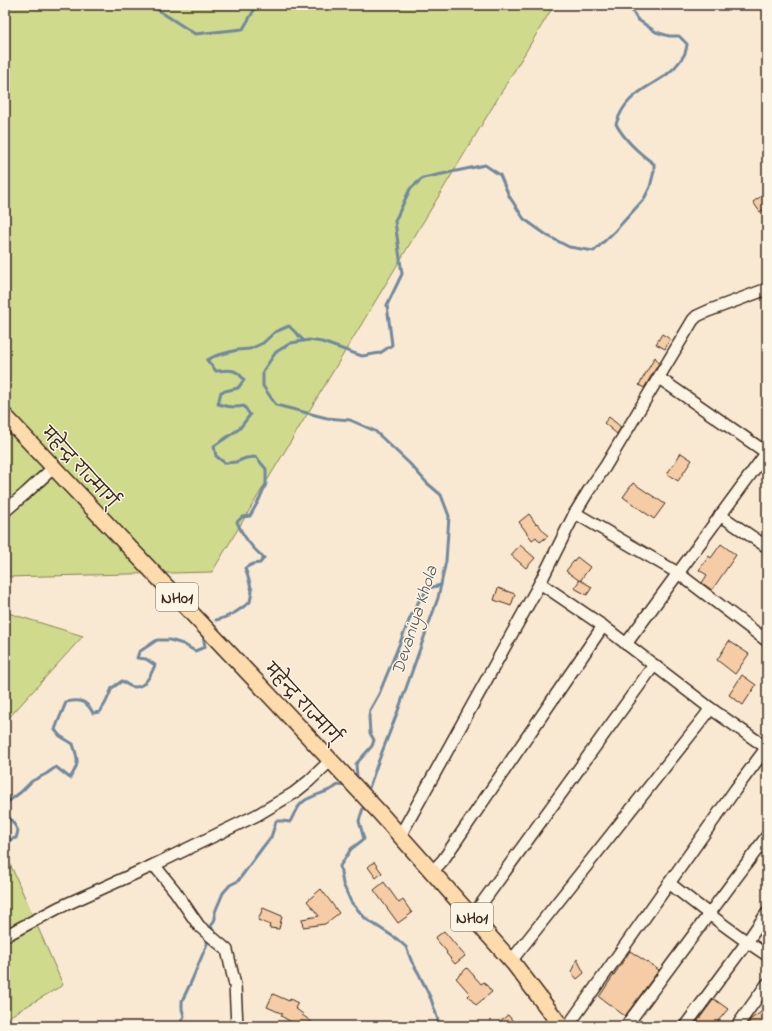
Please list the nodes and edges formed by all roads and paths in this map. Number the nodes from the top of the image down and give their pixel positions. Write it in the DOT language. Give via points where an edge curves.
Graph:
graph roads {
  1 [pos="767,289"];
  2 [pos="659,378"];
  3 [pos="5,416"];
  4 [pos="767,452"];
  5 [pos="54,467"];
  6 [pos="5,511"];
  7 [pos="575,513"];
  8 [pos="720,515"];
  9 [pos="767,547"];
  10 [pos="678,573"];
  11 [pos="540,583"];
  12 [pos="603,626"];
  13 [pos="767,641"];
  14 [pos="626,644"];
  15 [pos="654,665"];
  16 [pos="710,708"];
  17 [pos="767,748"];
  18 [pos="330,760"];
  19 [pos="400,836"];
  20 [pos="767,836"];
  21 [pos="154,865"];
  22 [pos="432,872"];
  23 [pos="669,883"];
  24 [pos="767,913"];
  25 [pos="710,915"];
  26 [pos="472,916"];
  27 [pos="5,936"];
  28 [pos="747,942"];
  29 [pos="767,955"];
  30 [pos="511,961"];
  31 [pos="767,984"];
  32 [pos="237,1026"];
  33 [pos="561,1026"];
  34 [pos="568,1026"];
  35 [pos="626,1026"];
  36 [pos="685,1026"];
  37 [pos="737,1026"];
  1 -- 2 [label="street" via="708,311 693,320"];
  2 -- 4 [label="street"];
  2 -- 7 [label="street"];
  3 -- 5 [label="highway, महेन्द्र राज्मार्ग् / NH01"];
  4 -- 8 [label="street"];
  5 -- 6 [label="street"];
  5 -- 18 [label="highway, महेन्द्र राज्मार्ग् / NH01"];
  7 -- 10 [label="street"];
  7 -- 11 [label="street"];
  8 -- 9 [label="street"];
  8 -- 10 [label="street"];
  10 -- 13 [label="street"];
  10 -- 14 [label="street"];
  11 -- 12 [label="street"];
  11 -- 19 [label="street"];
  12 -- 14 [label="street"];
  12 -- 22 [label="street" via="443,860"];
  14 -- 15 [label="street"];
  15 -- 16 [label="street"];
  15 -- 26 [label="street"];
  16 -- 17 [label="street"];
  16 -- 30 [label="street"];
  17 -- 23 [label="street"];
  18 -- 19 [label="highway, महेन्द्र राज्मार्ग् / NH01"];
  18 -- 21 [label="street" via="310,781 278,803"];
  19 -- 22 [label="highway, महेन्द्र राज्मार्ग् / NH01"];
  20 -- 25 [label="street"];
  21 -- 27 [label="street" via="58,908"];
  21 -- 32 [label="street" via="199,926 227,950 235,985"];
  22 -- 26 [label="highway, महेन्द्र राज्मार्ग् / NH01"];
  23 -- 25 [label="street"];
  23 -- 34 [label="street"];
  24 -- 28 [label="street"];
  25 -- 28 [label="street"];
  25 -- 35 [label="street"];
  26 -- 30 [label="highway, महेन्द्र राज्मार्ग् / NH01"];
  28 -- 29 [label="street"];
  28 -- 36 [label="street"];
  30 -- 33 [label="highway, महेन्द्र राज्मार्ग् / NH01"];
  31 -- 37 [label="street"];
}
